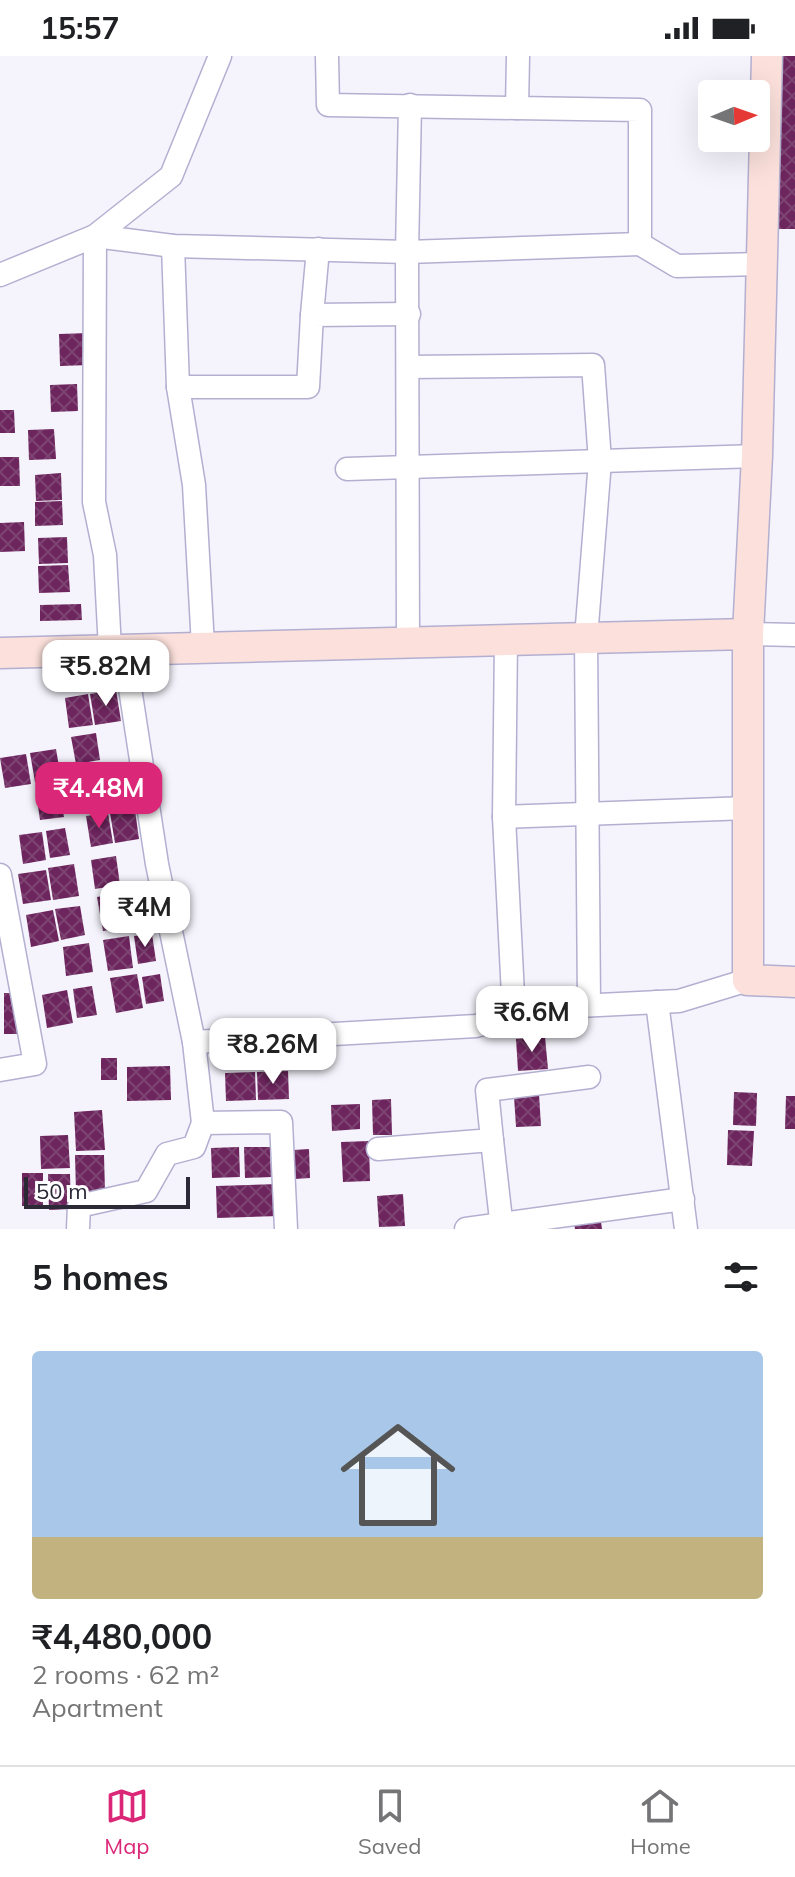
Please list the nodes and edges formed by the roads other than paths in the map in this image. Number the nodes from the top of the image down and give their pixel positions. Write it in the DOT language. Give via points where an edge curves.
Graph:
graph roads {
  1 [pos="220,56"];
  2 [pos="327,56"];
  3 [pos="518,56"];
  4 [pos="767,56"];
  5 [pos="410,105"];
  6 [pos="517,108"];
  7 [pos="95,236"];
  8 [pos="640,244"];
  9 [pos="173,246"];
  10 [pos="318,249"];
  11 [pos="407,252"];
  12 [pos="761,264"];
  13 [pos="0,275"];
  14 [pos="409,314"];
  15 [pos="312,315"];
  16 [pos="408,367"];
  17 [pos="178,387"];
  18 [pos="757,456"];
  19 [pos="600,461"];
  20 [pos="406,466"];
  21 [pos="347,469"];
  22 [pos="748,634"];
  23 [pos="795,635"];
  24 [pos="586,638"];
  25 [pos="506,639"];
  26 [pos="408,641"];
  27 [pos="203,646"];
  28 [pos="117,649"];
  29 [pos="0,653"];
  30 [pos="748,808"];
  31 [pos="585,814"];
  32 [pos="504,817"];
  33 [pos="0,875"];
  34 [pos="748,980"];
  35 [pos="795,982"];
  36 [pos="657,1002"];
  37 [pos="589,1005"];
  38 [pos="514,1015"];
  39 [pos="194,1042"];
  40 [pos="0,1070"];
  41 [pos="589,1077"];
  42 [pos="203,1123"];
  43 [pos="492,1140"];
  44 [pos="378,1149"];
  45 [pos="683,1199"];
  46 [pos="502,1227"];
  47 [pos="78,1229"];
  48 [pos="286,1229"];
  49 [pos="466,1229"];
  50 [pos="686,1229"];
  1 -- 7 [label="street" via="171,176"];
  2 -- 5 [label="street" via="328,105"];
  3 -- 6 [label="street"];
  4 -- 12 [label="street"];
  5 -- 6 [label="street"];
  5 -- 11 [label="street"];
  6 -- 8 [label="street" via="640,110"];
  7 -- 9 [label="street"];
  7 -- 13 [label="street"];
  7 -- 28 [label="street" via="94,502"];
  8 -- 11 [label="street"];
  8 -- 12 [label="street" via="677,266"];
  9 -- 10 [label="street"];
  9 -- 17 [label="street"];
  10 -- 11 [label="street"];
  10 -- 15 [label="street"];
  11 -- 14 [label="street"];
  12 -- 18 [label="street"];
  14 -- 15 [label="street"];
  14 -- 16 [label="street"];
  15 -- 17 [label="street" via="308,387"];
  16 -- 19 [label="street" via="593,365"];
  16 -- 20 [label="street"];
  17 -- 27 [label="street" via="194,485"];
  18 -- 19 [label="street"];
  18 -- 22 [label="street"];
  19 -- 20 [label="street"];
  19 -- 24 [label="street"];
  20 -- 21 [label="street"];
  20 -- 26 [label="street"];
  22 -- 23 [label="street"];
  22 -- 24 [label="street"];
  22 -- 30 [label="street"];
  24 -- 25 [label="street"];
  24 -- 31 [label="street"];
  25 -- 26 [label="street"];
  25 -- 32 [label="street"];
  26 -- 27 [label="street"];
  27 -- 28 [label="street"];
  28 -- 29 [label="street"];
  28 -- 39 [label="street"];
  30 -- 31 [label="street"];
  30 -- 34 [label="street"];
  31 -- 32 [label="street"];
  31 -- 37 [label="street"];
  32 -- 38 [label="street"];
  33 -- 40 [label="street" via="35,1064"];
  34 -- 35 [label="street"];
  34 -- 36 [label="street" via="679,1001"];
  36 -- 37 [label="street"];
  36 -- 45 [label="street"];
  37 -- 38 [label="street"];
  38 -- 39 [label="street" via="476,1026"];
  39 -- 42 [label="street"];
  41 -- 43 [label="street" via="487,1090"];
  42 -- 47 [label="street" via="194,1147 167,1154 146,1191 79,1206"];
  42 -- 48 [label="street" via="281,1122"];
  43 -- 44 [label="street"];
  43 -- 46 [label="street"];
  45 -- 46 [label="street"];
  45 -- 50 [label="street"];
  46 -- 49 [label="street"];
}
